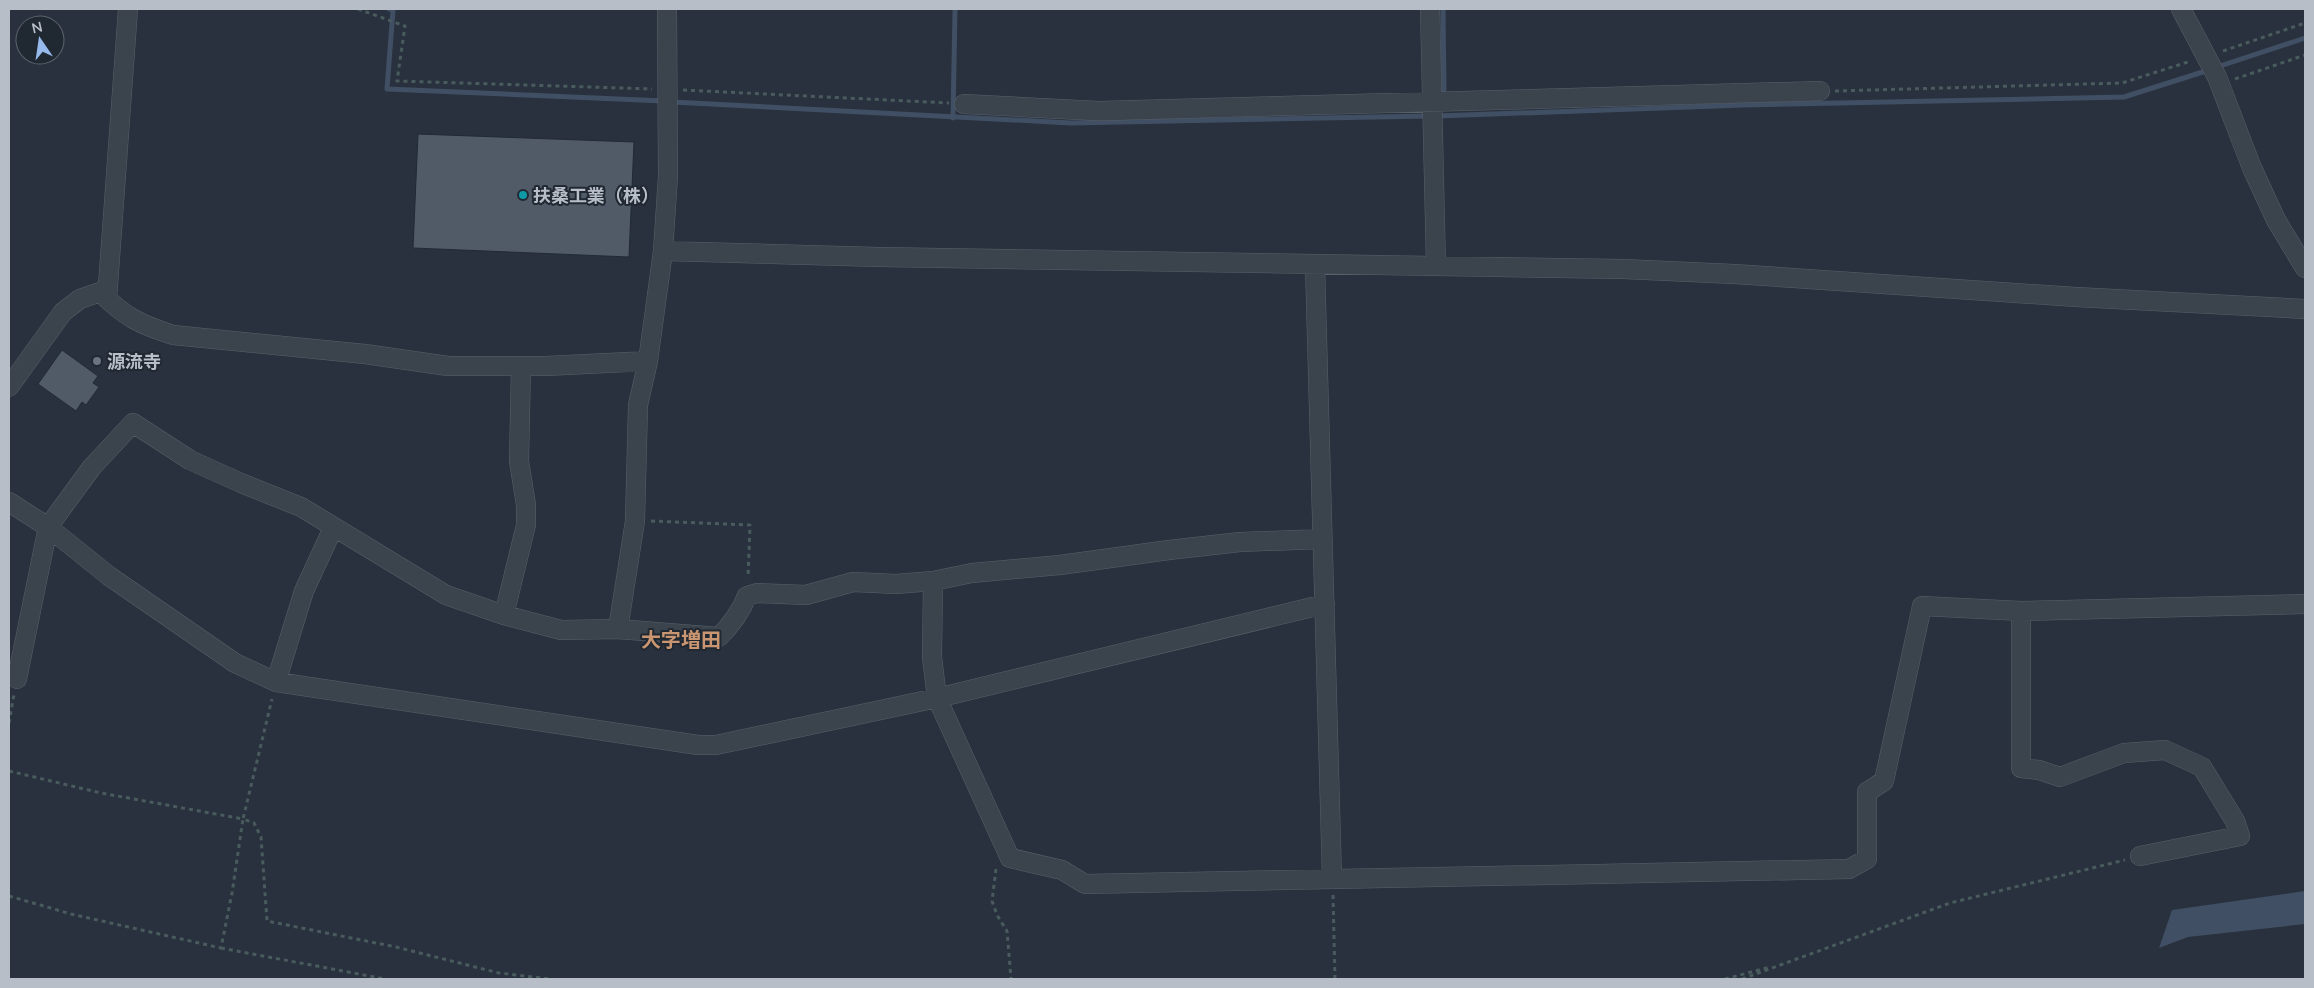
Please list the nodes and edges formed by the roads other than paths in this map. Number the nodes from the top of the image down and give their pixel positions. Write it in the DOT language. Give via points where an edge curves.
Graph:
graph roads {
  1 [pos="128,9"];
  2 [pos="667,9"];
  3 [pos="1430,9"];
  4 [pos="2181,9"];
  5 [pos="1820,91"];
  6 [pos="1432,103"];
  7 [pos="964,104"];
  8 [pos="663,251"];
  9 [pos="1315,265"];
  10 [pos="1436,265"];
  11 [pos="2305,268"];
  12 [pos="107,299"];
  13 [pos="2305,309"];
  14 [pos="648,361"];
  15 [pos="521,366"];
  16 [pos="9,387"];
  17 [pos="9,502"];
  18 [pos="48,527"];
  19 [pos="333,528"];
  20 [pos="1322,539"];
  21 [pos="933,581"];
  22 [pos="1325,604"];
  23 [pos="2305,604"];
  24 [pos="2021,611"];
  25 [pos="504,615"];
  26 [pos="618,629"];
  27 [pos="17,679"];
  28 [pos="276,682"];
  29 [pos="937,698"];
  30 [pos="2140,856"];
  31 [pos="1332,879"];
  1 -- 12 [label="street"];
  2 -- 8 [label="street" via="668,176"];
  3 -- 6 [label="street"];
  4 -- 11 [label="street" via="2218,80 2276,220"];
  5 -- 6 [label="street"];
  6 -- 7 [label="street" via="1099,111"];
  6 -- 10 [label="street"];
  8 -- 9 [label="street"];
  8 -- 14 [label="street"];
  9 -- 10 [label="street"];
  9 -- 20 [label="street"];
  10 -- 13 [label="street" via="1725,273 2076,298"];
  12 -- 15 [label="street" via="142,325 173,335 365,354 448,366"];
  12 -- 16 [label="street" via="100,292 63,312"];
  14 -- 15 [label="street"];
  14 -- 26 [label="street" via="638,405 634,521"];
  15 -- 25 [label="street" via="519,461 526,525"];
  17 -- 18 [label="street"];
  18 -- 19 [label="street" via="92,467 133,423 190,460 301,507"];
  18 -- 27 [label="street"];
  18 -- 28 [label="street" via="108,576 235,663"];
  19 -- 25 [label="street" via="446,595"];
  19 -- 28 [label="street" via="304,591"];
  20 -- 21 [label="street" via="1240,542 972,573"];
  20 -- 22 [label="street"];
  21 -- 26 [label="street" via="896,584 853,582 806,595 757,593 747,596 744,605 719,637"];
  21 -- 29 [label="street" via="932,657"];
  22 -- 29 [label="street"];
  22 -- 31 [label="street"];
  23 -- 24 [label="street"];
  24 -- 30 [label="street" via="2021,768 2060,777 2124,753 2165,750 2202,767 2236,821 2240,836"];
  24 -- 31 [label="street" via="1922,606 1884,781 1867,792 1867,859 1848,869"];
  25 -- 26 [label="street" via="561,630"];
  28 -- 29 [label="street" via="716,746"];
  29 -- 31 [label="street" via="1010,858 1062,870 1085,884"];
}
